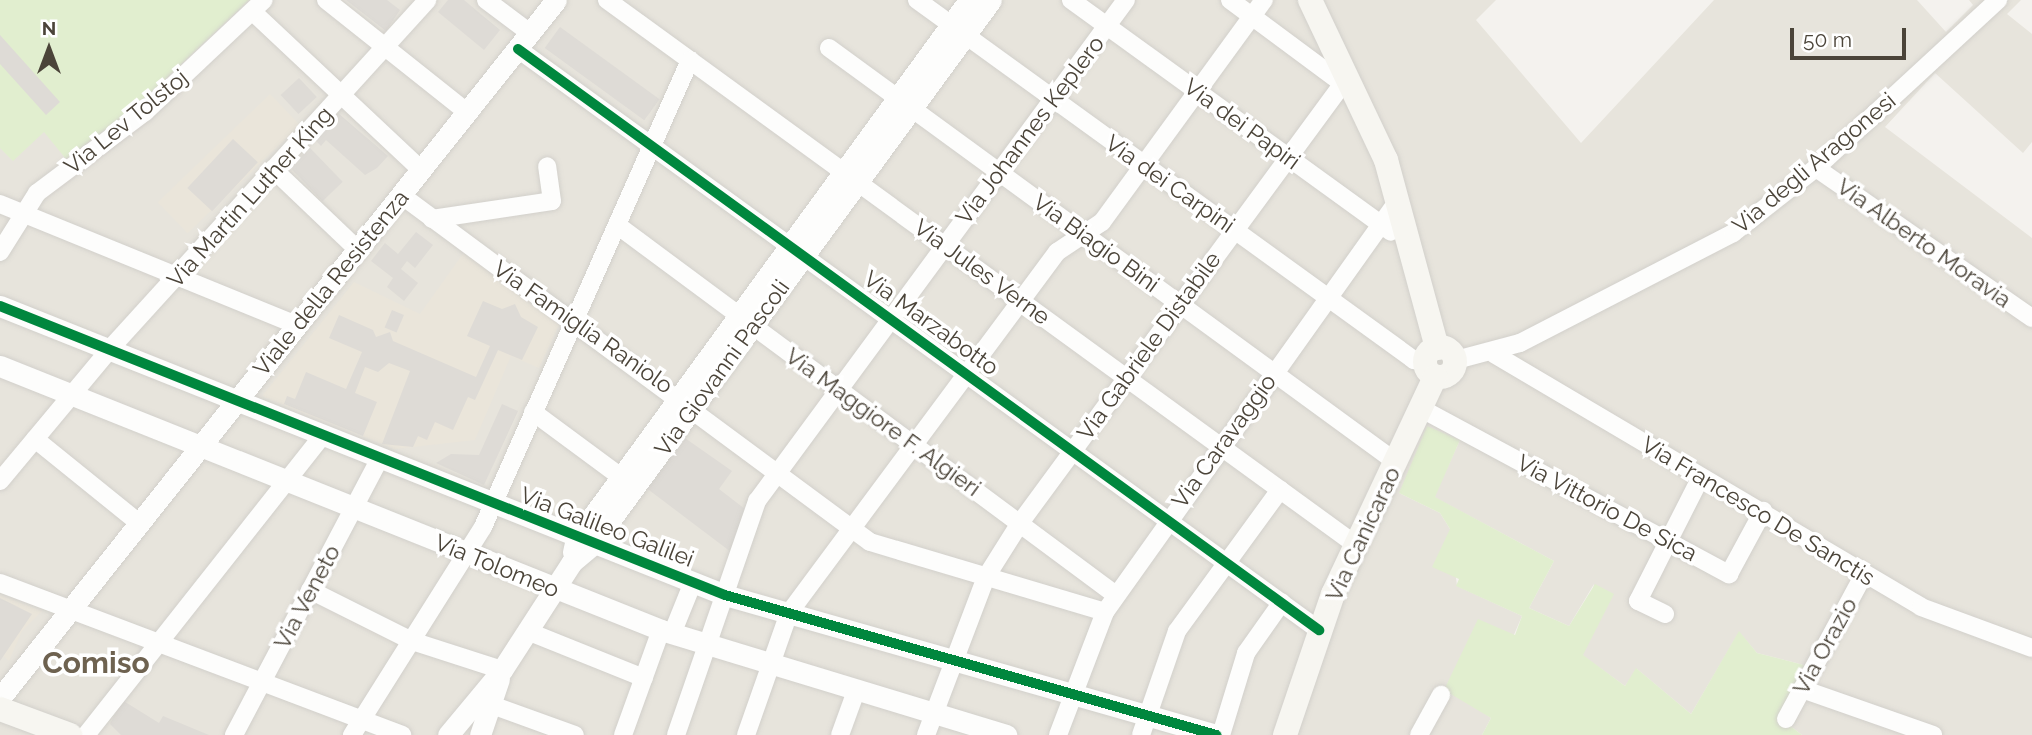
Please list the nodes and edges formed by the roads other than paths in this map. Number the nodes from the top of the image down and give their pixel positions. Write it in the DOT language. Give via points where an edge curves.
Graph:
graph roads {
  1 [pos="326,0"];
  2 [pos="427,0"];
  3 [pos="486,0"];
  4 [pos="556,0"];
  5 [pos="607,0"];
  6 [pos="917,0"];
  7 [pos="970,0"];
  8 [pos="990,0"];
  9 [pos="1071,0"];
  10 [pos="1126,0"];
  11 [pos="1230,0"];
  12 [pos="1264,0"];
  13 [pos="1310,0"];
  14 [pos="1998,0"];
  15 [pos="258,6"];
  16 [pos="1252,16"];
  17 [pos="1107,26"];
  18 [pos="957,31"];
  19 [pos="524,41"];
  20 [pos="385,47"];
  21 [pos="829,48"];
  22 [pos="690,60"];
  23 [pos="1343,79"];
  24 [pos="1197,91"];
  25 [pos="342,96"];
  26 [pos="1053,101"];
  27 [pos="904,104"];
  28 [pos="467,112"];
  29 [pos="652,146"];
  30 [pos="1286,156"];
  31 [pos="1144,165"];
  32 [pos="547,166"];
  33 [pos="1816,168"];
  34 [pos="273,169"];
  35 [pos="421,170"];
  36 [pos="999,173"];
  37 [pos="851,177"];
  38 [pos="401,195"];
  39 [pos="1399,199"];
  40 [pos="0,204"];
  41 [pos="22,213"];
  42 [pos="432,219"];
  43 [pos="617,225"];
  44 [pos="1382,225"];
  45 [pos="1233,229"];
  46 [pos="1086,236"];
  47 [pos="944,246"];
  48 [pos="1412,248"];
  49 [pos="357,249"];
  50 [pos="796,251"];
  51 [pos="0,252"];
  52 [pos="177,278"];
  53 [pos="1328,297"];
  54 [pos="1021,301"];
  55 [pos="1180,304"];
  56 [pos="0,306"];
  57 [pos="575,317"];
  58 [pos="2032,318"];
  59 [pos="890,319"];
  60 [pos="746,320"];
  61 [pos="297,325"];
  62 [pos="109,350"];
  63 [pos="1494,354"];
  64 [pos="1438,362"];
  65 [pos="0,366"];
  66 [pos="1274,372"];
  67 [pos="966,373"];
  68 [pos="1127,378"];
  69 [pos="839,390"];
  70 [pos="72,394"];
  71 [pos="237,400"];
  72 [pos="687,401"];
  73 [pos="1422,409"];
  74 [pos="533,412"];
  75 [pos="323,435"];
  76 [pos="35,439"];
  77 [pos="202,445"];
  78 [pos="913,445"];
  79 [pos="1220,445"];
  80 [pos="1072,452"];
  81 [pos="380,458"];
  82 [pos="1396,462"];
  83 [pos="779,471"];
  84 [pos="621,477"];
  85 [pos="1702,477"];
  86 [pos="0,481"];
  87 [pos="286,481"];
  88 [pos="1280,490"];
  89 [pos="492,505"];
  90 [pos="353,508"];
  91 [pos="1763,511"];
  92 [pos="1166,519"];
  93 [pos="139,523"];
  94 [pos="1020,523"];
  95 [pos="853,526"];
  96 [pos="1668,541"];
  97 [pos="584,542"];
  98 [pos="1356,545"];
  99 [pos="467,554"];
  100 [pos="1228,564"];
  101 [pos="1864,574"];
  102 [pos="985,577"];
  103 [pos="693,582"];
  104 [pos="0,583"];
  105 [pos="310,590"];
  106 [pos="553,590"];
  107 [pos="725,595"];
  108 [pos="1116,595"];
  109 [pos="1282,602"];
  110 [pos="70,610"];
  111 [pos="1105,612"];
  112 [pos="789,613"];
  113 [pos="1665,614"];
  114 [pos="1320,630"];
  115 [pos="527,631"];
  116 [pos="666,632"];
  117 [pos="412,641"];
  118 [pos="158,643"];
  119 [pos="707,646"];
  120 [pos="2032,648"];
  121 [pos="955,661"];
  122 [pos="770,667"];
  123 [pos="502,670"];
  124 [pos="643,678"];
  125 [pos="262,682"];
  126 [pos="1802,689"];
  127 [pos="856,691"];
  128 [pos="1441,695"];
  129 [pos="1073,697"];
  130 [pos="0,698"];
  131 [pos="0,709"];
  132 [pos="934,715"];
  133 [pos="463,716"];
  134 [pos="1786,719"];
  135 [pos="486,721"];
  136 [pos="1145,726"];
  137 [pos="357,727"];
  138 [pos="997,734"];
  139 [pos="70,735"];
  140 [pos="86,735"];
  141 [pos="234,735"];
  142 [pos="402,735"];
  143 [pos="448,735"];
  144 [pos="575,735"];
  145 [pos="623,735"];
  146 [pos="676,735"];
  147 [pos="746,735"];
  148 [pos="840,735"];
  149 [pos="926,735"];
  150 [pos="1058,735"];
  151 [pos="1219,735"];
  152 [pos="1285,735"];
  153 [pos="1419,735"];
  154 [pos="1933,735"];
  1 -- 20 [label="street"];
  2 -- 20 [label="street, Via Martin Luther King"];
  3 -- 19 [label="street, Via Marzabotto"];
  4 -- 19 [label="street, Viale della Resistenza"];
  5 -- 22 [label="street, Via Jules Verne"];
  6 -- 18 [label="street, Via dei Carpini"];
  7 -- 18 [label="street, Via Giovanni Pascoli"];
  8 -- 18 [label="street, Via Giovanni Pascoli"];
  9 -- 17 [label="street, Via dei Papiri"];
  10 -- 17 [label="street, Via Johannes Keplero"];
  11 -- 16 [label="street"];
  12 -- 16 [label="street"];
  13 -- 23 [label="main road"];
  14 -- 33 [label="street, Via degli Aragonesi"];
  15 -- 25 [label="street"];
  15 -- 41 [label="street, Via Lev Tolstoj" via="145,112 37,193"];
  16 -- 23 [label="street"];
  16 -- 24 [label="street"];
  17 -- 24 [label="street, Via dei Papiri"];
  17 -- 26 [label="street, Via Johannes Keplero"];
  18 -- 26 [label="street, Via dei Carpini"];
  18 -- 27 [label="street, Via Giovanni Pascoli"];
  19 -- 28 [label="street, Viale della Resistenza"];
  19 -- 29 [label="street, Via Marzabotto"];
  20 -- 25 [label="street, Via Martin Luther King"];
  20 -- 28 [label="street"];
  21 -- 27 [label="street, Via Biagio Bini"];
  22 -- 29 [label="street"];
  22 -- 37 [label="street, Via Jules Verne"];
  23 -- 30 [label="street, Via Gabriele Distabile"];
  23 -- 39 [label="main road"];
  24 -- 30 [label="street, Via dei Papiri"];
  24 -- 31 [label="street"];
  25 -- 34 [label="street, Via Martin Luther King"];
  25 -- 35 [label="street"];
  26 -- 31 [label="street, Via dei Carpini"];
  26 -- 36 [label="street, Via Johannes Keplero"];
  27 -- 36 [label="street, Via Biagio Bini"];
  27 -- 37 [label="street, Via Giovanni Pascoli"];
  28 -- 35 [label="street, Viale della Resistenza"];
  29 -- 43 [label="street"];
  29 -- 50 [label="street, Via Marzabotto"];
  30 -- 44 [label="street, Via dei Papiri"];
  30 -- 45 [label="street, Via Gabriele Distabile"];
  31 -- 45 [label="street, Via dei Carpini"];
  31 -- 46 [label="street"];
  32 -- 42 [label="street" via="552,201"];
  33 -- 58 [label="street, Via Alberto Moravia"];
  33 -- 63 [label="street, Via degli Aragonesi" via="1734,233"];
  34 -- 49 [label="street"];
  34 -- 52 [label="street, Via Martin Luther King"];
  35 -- 38 [label="street, Viale della Resistenza"];
  36 -- 46 [label="street, Via Biagio Bini"];
  36 -- 47 [label="street, Via Johannes Keplero"];
  37 -- 47 [label="street, Via Jules Verne"];
  37 -- 50 [label="street, Via Giovanni Pascoli"];
  38 -- 42 [label="street, Via Famiglia Raniolo"];
  38 -- 49 [label="street, Viale della Resistenza"];
  39 -- 44 [label="street, Via Caravaggio"];
  39 -- 48 [label="main road"];
  40 -- 41 [label="street"];
  41 -- 51 [label="street, Via Lev Tolstoj"];
  41 -- 52 [label="street"];
  42 -- 57 [label="street, Via Famiglia Raniolo"];
  43 -- 57 [label="street"];
  43 -- 60 [label="street, Via Maggiore F. Algieri"];
  44 -- 48 [label="street, Via dei Papiri"];
  44 -- 53 [label="street, Via Caravaggio"];
  45 -- 53 [label="street, Via dei Carpini"];
  45 -- 55 [label="street, Via Gabriele Distabile"];
  46 -- 54 [label="street" via="1057,252"];
  46 -- 55 [label="street, Via Biagio Bini"];
  47 -- 54 [label="street, Via Jules Verne"];
  47 -- 59 [label="street, Via Johannes Keplero"];
  48 -- 64 [label="main road"];
  49 -- 61 [label="street, Viale della Resistenza"];
  50 -- 59 [label="street, Via Marzabotto"];
  50 -- 60 [label="street, Via Giovanni Pascoli"];
  52 -- 61 [label="street"];
  52 -- 62 [label="street, Via Martin Luther King"];
  53 -- 64 [label="street, Via dei Carpini"];
  53 -- 66 [label="street, Via Caravaggio"];
  54 -- 67 [label="street"];
  54 -- 68 [label="street, Via Jules Verne"];
  55 -- 66 [label="street, Via Biagio Bini"];
  55 -- 68 [label="street, Via Gabriele Distabile"];
  56 -- 62 [label="street, Via Galileo Galilei"];
  57 -- 72 [label="street, Via Famiglia Raniolo"];
  57 -- 74 [label="street"];
  59 -- 67 [label="street, Via Marzabotto"];
  59 -- 69 [label="street, Via Johannes Keplero"];
  60 -- 69 [label="street, Via Maggiore F. Algieri"];
  60 -- 72 [label="street, Via Giovanni Pascoli"];
  61 -- 71 [label="street, Viale della Resistenza"];
  62 -- 70 [label="street, Via Martin Luther King"];
  62 -- 71 [label="street, Via Galileo Galilei"];
  63 -- 64 [label="street, Via degli Aragonesi"];
  63 -- 85 [label="street, Via Francesco De Sanctis"];
  64 -- 73 [label="main road, Via Canicarao"];
  65 -- 70 [label="street, Via Tolomeo"];
  66 -- 79 [label="street, Via Caravaggio"];
  66 -- 82 [label="street, Via Biagio Bini"];
  67 -- 78 [label="street"];
  67 -- 80 [label="street, Via Marzabotto"];
  68 -- 79 [label="street, Via Jules Verne"];
  68 -- 80 [label="street, Via Gabriele Distabile"];
  69 -- 78 [label="street, Via Maggiore F. Algieri"];
  69 -- 83 [label="street, Via Johannes Keplero"];
  70 -- 76 [label="street, Via Martin Luther King"];
  70 -- 77 [label="street, Via Tolomeo"];
  71 -- 75 [label="street, Via Galileo Galilei"];
  71 -- 77 [label="street, Viale della Resistenza"];
  72 -- 83 [label="street, Via Famiglia Raniolo"];
  72 -- 84 [label="street, Via Giovanni Pascoli"];
  72 -- 97 [label="street, Via Giovanni Pascoli"];
  73 -- 82 [label="main road, Via Canicarao"];
  73 -- 96 [label="street, Via Vittorio De Sica"];
  74 -- 84 [label="street"];
  74 -- 89 [label="street"];
  75 -- 81 [label="street, Via Galileo Galilei"];
  75 -- 87 [label="street"];
  76 -- 86 [label="street, Via Martin Luther King"];
  76 -- 93 [label="street"];
  77 -- 87 [label="street, Via Tolomeo"];
  77 -- 93 [label="street, Viale della Resistenza"];
  78 -- 94 [label="street, Via Maggiore F. Algieri"];
  78 -- 95 [label="street"];
  79 -- 88 [label="street, Via Jules Verne"];
  79 -- 92 [label="street, Via Caravaggio"];
  80 -- 92 [label="street, Via Marzabotto"];
  80 -- 94 [label="street, Via Gabriele Distabile"];
  81 -- 89 [label="street, Via Galileo Galilei"];
  81 -- 90 [label="street, Via Veneto"];
  82 -- 98 [label="main road, Via Canicarao"];
  83 -- 95 [label="street, Via Famiglia Raniolo"];
  83 -- 107 [label="street, Via Johannes Keplero" via="757,501"];
  84 -- 97 [label="street, Via Giovanni Pascoli"];
  85 -- 91 [label="street, Via Francesco De Sanctis"];
  85 -- 96 [label="street"];
  87 -- 90 [label="street, Via Tolomeo"];
  87 -- 118 [label="street"];
  88 -- 98 [label="street, Via Jules Verne"];
  88 -- 100 [label="street"];
  89 -- 97 [label="street, Via Galileo Galilei"];
  89 -- 99 [label="street"];
  90 -- 99 [label="street, Via Tolomeo"];
  90 -- 105 [label="street, Via Veneto"];
  91 -- 96 [label="street, Via Vittorio De Sica" via="1729,574"];
  91 -- 101 [label="street, Via Francesco De Sanctis"];
  92 -- 100 [label="street, Via Marzabotto"];
  92 -- 108 [label="street, Via Caravaggio"];
  93 -- 110 [label="street, Viale della Resistenza"];
  94 -- 102 [label="street, Via Gabriele Distabile"];
  94 -- 108 [label="street, Via Maggiore F. Algieri"];
  95 -- 102 [label="street, Via Famiglia Raniolo" via="870,542"];
  95 -- 112 [label="street"];
  96 -- 113 [label="street" via="1638,601"];
  97 -- 103 [label="street, Via Galileo Galilei"];
  97 -- 106 [label="street, Via Giovanni Pascoli"];
  98 -- 114 [label="main road, Via Canicarao"];
  99 -- 106 [label="street, Via Tolomeo"];
  99 -- 117 [label="street"];
  100 -- 109 [label="street, Via Marzabotto"];
  100 -- 136 [label="street" via="1177,631"];
  101 -- 120 [label="street, Via Francesco De Sanctis" via="1980,633"];
  101 -- 126 [label="street, Via Orazio"];
  102 -- 111 [label="street, Via Famiglia Raniolo"];
  102 -- 121 [label="street, Via Gabriele Distabile"];
  103 -- 107 [label="street, Via Galileo Galilei"];
  103 -- 116 [label="street"];
  104 -- 110 [label="street"];
  105 -- 117 [label="street"];
  105 -- 125 [label="street, Via Veneto"];
  106 -- 115 [label="street, Via Giovanni Pascoli"];
  106 -- 116 [label="street, Via Tolomeo"];
  107 -- 112 [label="street, Via Galileo Galilei"];
  107 -- 119 [label="street, Via Johannes Keplero"];
  108 -- 111 [label="street, Via Caravaggio"];
  109 -- 114 [label="street, Via Marzabotto"];
  109 -- 151 [label="street" via="1246,653"];
  110 -- 118 [label="street"];
  110 -- 130 [label="street, Viale della Resistenza"];
  111 -- 129 [label="street, Via Caravaggio"];
  112 -- 121 [label="street, Via Galileo Galilei"];
  112 -- 122 [label="street"];
  114 -- 152 [label="main road, Via Canicarao"];
  115 -- 123 [label="street, Via Giovanni Pascoli"];
  115 -- 124 [label="street"];
  116 -- 119 [label="street, Via Tolomeo"];
  116 -- 124 [label="street"];
  117 -- 123 [label="street"];
  117 -- 137 [label="street"];
  118 -- 125 [label="street"];
  118 -- 140 [label="street"];
  119 -- 122 [label="street, Via Tolomeo"];
  119 -- 146 [label="street, Via Johannes Keplero"];
  121 -- 129 [label="street, Via Galileo Galilei"];
  121 -- 132 [label="street, Via Gabriele Distabile"];
  122 -- 127 [label="street, Via Tolomeo"];
  122 -- 147 [label="street"];
  123 -- 133 [label="street, Via Giovanni Pascoli"];
  123 -- 135 [label="street"];
  124 -- 145 [label="street"];
  125 -- 137 [label="street"];
  125 -- 141 [label="street, Via Veneto"];
  126 -- 134 [label="street, Via Orazio"];
  126 -- 154 [label="street"];
  127 -- 132 [label="street, Via Tolomeo"];
  127 -- 148 [label="street"];
  128 -- 153 [label="street"];
  129 -- 136 [label="street, Via Galileo Galilei"];
  129 -- 150 [label="street, Via Caravaggio"];
  131 -- 139 [label="main road"];
  132 -- 138 [label="street, Via Tolomeo"];
  132 -- 149 [label="street, Via Gabriele Distabile"];
  133 -- 135 [label="street"];
  133 -- 143 [label="street, Via Giovanni Pascoli"];
  135 -- 144 [label="street"];
  136 -- 151 [label="street, Via Galileo Galilei"];
  137 -- 142 [label="street"];
}
